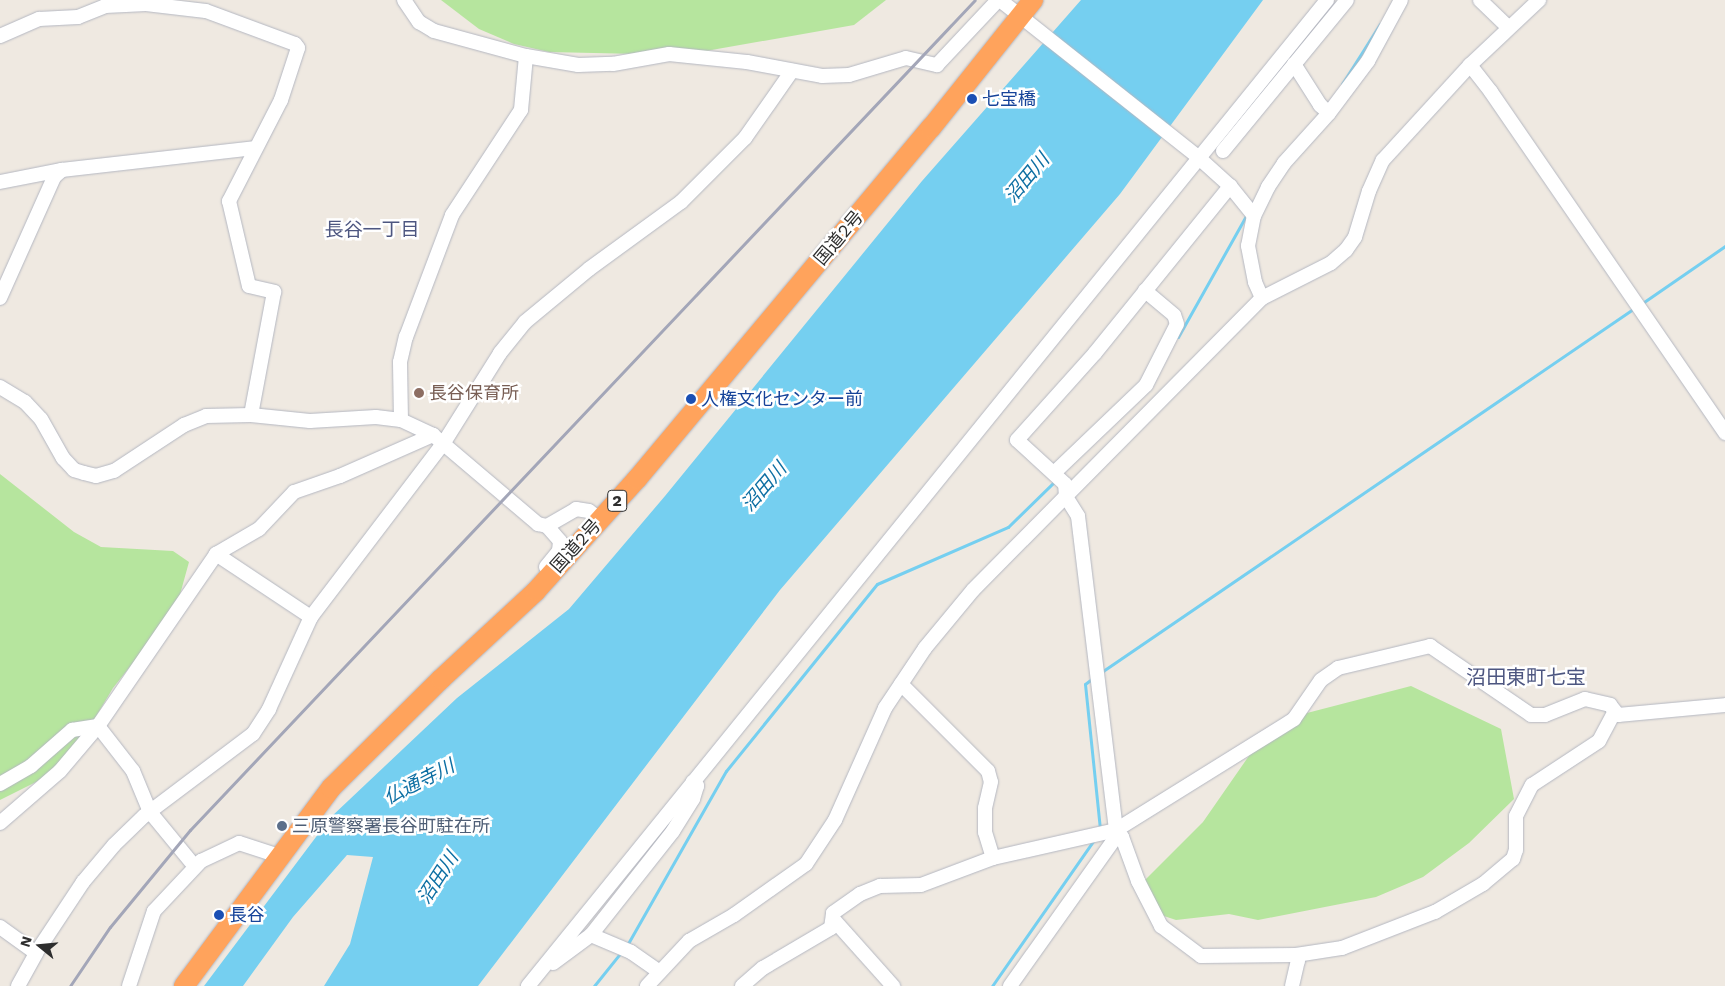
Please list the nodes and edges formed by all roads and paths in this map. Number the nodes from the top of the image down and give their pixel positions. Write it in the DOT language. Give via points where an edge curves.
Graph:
graph roads {
  1 [pos="404,0"];
  2 [pos="999,0"];
  3 [pos="1033,0"];
  4 [pos="1326,0"];
  5 [pos="1347,0"];
  6 [pos="1401,0"];
  7 [pos="1480,0"];
  8 [pos="1540,0"];
  9 [pos="208,6"];
  10 [pos="1026,20"];
  11 [pos="1509,28"];
  12 [pos="0,36"];
  13 [pos="526,56"];
  14 [pos="1294,64"];
  15 [pos="1470,65"];
  16 [pos="792,71"];
  17 [pos="1329,113"];
  18 [pos="254,148"];
  19 [pos="1223,151"];
  20 [pos="1196,156"];
  21 [pos="62,170"];
  22 [pos="0,182"];
  23 [pos="1230,186"];
  24 [pos="1254,216"];
  25 [pos="1145,291"];
  26 [pos="0,298"];
  27 [pos="1262,298"];
  28 [pos="0,387"];
  29 [pos="251,415"];
  30 [pos="401,420"];
  31 [pos="1725,432"];
  32 [pos="438,440"];
  33 [pos="1054,473"];
  34 [pos="1066,490"];
  35 [pos="600,520"];
  36 [pos="547,526"];
  37 [pos="216,554"];
  38 [pos="509,616"];
  39 [pos="311,617"];
  40 [pos="901,684"];
  41 [pos="1725,705"];
  42 [pos="1614,713"];
  43 [pos="98,726"];
  44 [pos="693,782"];
  45 [pos="0,784"];
  46 [pos="150,812"];
  47 [pos="0,823"];
  48 [pos="1116,830"];
  49 [pos="214,854"];
  50 [pos="279,856"];
  51 [pos="993,858"];
  52 [pos="191,862"];
  53 [pos="175,888"];
  54 [pos="834,920"];
  55 [pos="0,927"];
  56 [pos="592,935"];
  57 [pos="36,952"];
  58 [pos="1296,956"];
  59 [pos="546,964"];
  60 [pos="660,972"];
  61 [pos="18,986"];
  62 [pos="128,986"];
  63 [pos="184,986"];
  64 [pos="528,986"];
  65 [pos="647,986"];
  66 [pos="742,986"];
  67 [pos="891,986"];
  68 [pos="1010,986"];
  69 [pos="1292,986"];
  1 -- 13 [label="street" via="419,22 434,32"];
  2 -- 10 [label="street"];
  2 -- 16 [label="street" via="937,65 906,58 849,75 822,76"];
  3 -- 10 [label="highway, 国道2号 / 2"];
  4 -- 20 [label="street"];
  5 -- 14 [label="street"];
  6 -- 17 [label="street" via="1368,61"];
  7 -- 11 [label="street"];
  8 -- 11 [label="street"];
  9 -- 12 [label="street" via="105,6 78,16 25,24"];
  9 -- 18 [label="street" via="298,48 281,100"];
  10 -- 20 [label="street"];
  10 -- 35 [label="highway, 国道2号 / 2"];
  11 -- 15 [label="street"];
  13 -- 16 [label="street" via="578,65 612,64 669,54 746,62"];
  13 -- 30 [label="street" via="522,110 452,214 406,337 400,362"];
  14 -- 17 [label="street" via="1320,105"];
  14 -- 19 [label="street"];
  15 -- 27 [label="street" via="1383,160 1369,191 1355,237 1346,250 1332,263"];
  15 -- 31 [label="street"];
  16 -- 32 [label="street" via="745,138 681,202 589,269 525,322"];
  17 -- 24 [label="street" via="1284,163"];
  18 -- 21 [label="street"];
  18 -- 29 [label="street" via="229,201 249,286 274,292"];
  20 -- 23 [label="street"];
  20 -- 44 [label="street"];
  21 -- 22 [label="street"];
  21 -- 26 [label="street" via="54,177"];
  23 -- 24 [label="street"];
  23 -- 25 [label="street"];
  24 -- 27 [label="street" via="1248,246 1255,282"];
  25 -- 33 [label="street" via="1174,315 1177,324 1146,385"];
  25 -- 33 [label="street" via="1017,440"];
  27 -- 34 [label="street"];
  28 -- 29 [label="street" via="25,402 74,470 96,476 114,471 184,425 206,416"];
  29 -- 30 [label="street" via="310,421 376,417"];
  30 -- 32 [label="street"];
  32 -- 36 [label="street" via="538,524"];
  32 -- 37 [label="street" via="294,492 259,529"];
  32 -- 39 [label="street"];
  33 -- 34 [label="street"];
  34 -- 40 [label="street" via="973,590"];
  34 -- 48 [label="street" via="1078,516"];
  35 -- 36 [label="street" via="589,511 576,510"];
  35 -- 38 [label="highway, 国道2号 / 2"];
  36 -- 38 [label="street" via="560,541 559,550 506,610"];
  37 -- 39 [label="street"];
  37 -- 43 [label="street"];
  38 -- 50 [label="highway, 国道2号 / 2" via="331,788"];
  39 -- 46 [label="street" via="269,709 253,734"];
  40 -- 51 [label="street" via="988,771 991,782 985,808 985,832"];
  40 -- 60 [label="street" via="885,708 835,820 806,864 689,942"];
  41 -- 42 [label="street"];
  42 -- 48 [label="street" via="1610,705 1585,699 1546,714 1530,714 1430,646 1338,668 1321,680 1294,719"];
  42 -- 58 [label="street" via="1599,741 1532,785 1516,816 1513,859 1483,884 1435,912 1342,948"];
  43 -- 45 [label="street" via="72,730 31,766"];
  43 -- 46 [label="street" via="133,770"];
  43 -- 47 [label="street" via="60,771"];
  44 -- 56 [label="street" via="697,786 693,799 673,831"];
  44 -- 59 [label="street"];
  46 -- 52 [label="street"];
  46 -- 57 [label="street" via="114,844 82,882"];
  48 -- 51 [label="street"];
  48 -- 58 [label="street" via="1161,926 1201,956"];
  48 -- 68 [label="street" via="1115,838"];
  49 -- 50 [label="street" via="239,843"];
  49 -- 52 [label="street" via="204,854"];
  49 -- 53 [label="street"];
  50 -- 63 [label="highway, 国道2号 / 2"];
  51 -- 54 [label="street" via="921,885 880,886 860,894 833,913"];
  52 -- 53 [label="street" via="177,877"];
  53 -- 62 [label="street" via="154,911"];
  54 -- 66 [label="street" via="831,928 764,968"];
  54 -- 67 [label="street"];
  55 -- 57 [label="street"];
  56 -- 59 [label="street" via="551,964"];
  56 -- 60 [label="street" via="632,952"];
  57 -- 61 [label="street"];
  58 -- 69 [label="street" via="1298,960"];
  59 -- 64 [label="street"];
  60 -- 65 [label="street"];
}
